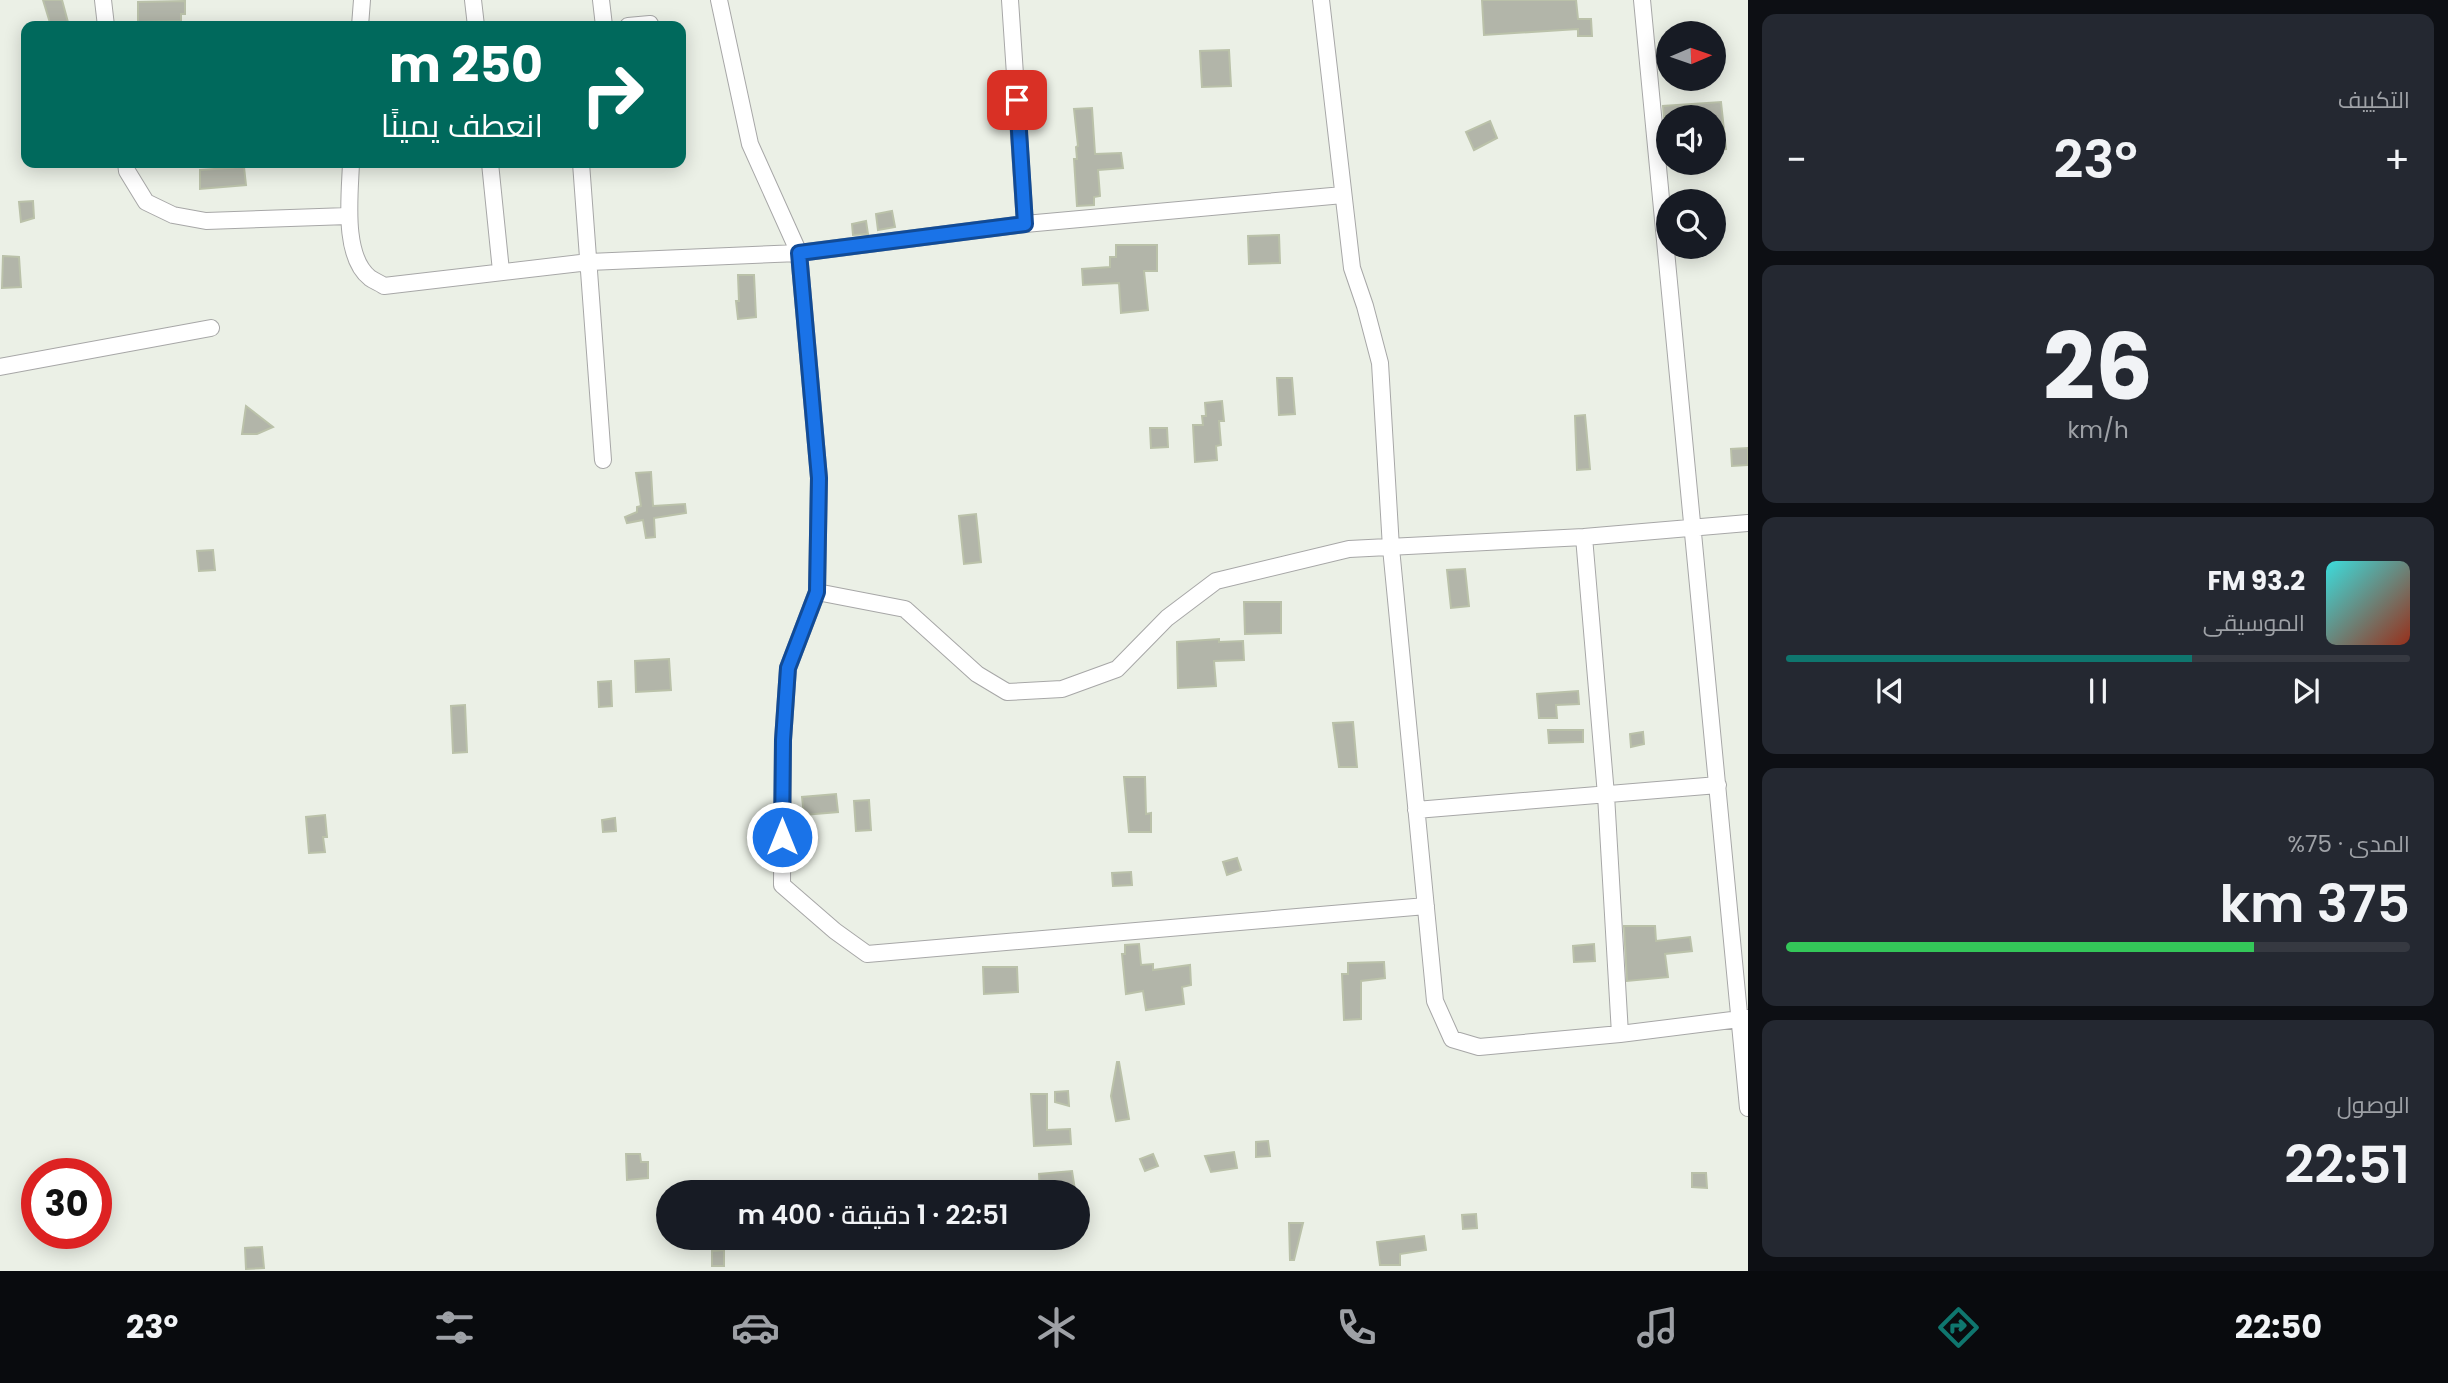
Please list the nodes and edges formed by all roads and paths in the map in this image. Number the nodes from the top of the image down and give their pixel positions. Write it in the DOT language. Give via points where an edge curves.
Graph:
graph roads {
  1 [pos="103,0"];
  2 [pos="362,0"];
  3 [pos="473,0"];
  4 [pos="601,0"];
  5 [pos="719,0"];
  6 [pos="1010,0"];
  7 [pos="1321,0"];
  8 [pos="1642,0"];
  9 [pos="105,21"];
  10 [pos="360,21"];
  11 [pos="475,21"];
  12 [pos="603,21"];
  13 [pos="127,168"];
  14 [pos="352,168"];
  15 [pos="491,168"];
  16 [pos="581,168"];
  17 [pos="1343,195"];
  18 [pos="348,216"];
  19 [pos="1025,224"];
  20 [pos="799,253"];
  21 [pos="589,262"];
  22 [pos="501,271"];
  23 [pos="211,328"];
  24 [pos="0,367"];
  25 [pos="603,460"];
  26 [pos="1748,523"];
  27 [pos="1693,527"];
  28 [pos="1584,537"];
  29 [pos="1391,548"];
  30 [pos="817,592"];
  31 [pos="1718,785"];
  32 [pos="1606,795"];
  33 [pos="1416,810"];
  34 [pos="1426,906"];
  35 [pos="1743,1018"];
  36 [pos="1620,1034"];
  37 [pos="1748,1108"];
  1 -- 9 [label="street"];
  2 -- 10 [label="street"];
  3 -- 11 [label="street"];
  4 -- 12 [label="street"];
  5 -- 20 [label="street" via="750,144"];
  6 -- 19 [label="street"];
  7 -- 17 [label="street"];
  8 -- 27 [label="street"];
  13 -- 18 [label="street" via="146,202 173,215 206,221"];
  14 -- 18 [label="street"];
  15 -- 22 [label="street"];
  16 -- 21 [label="street"];
  17 -- 19 [label="street"];
  17 -- 29 [label="street" via="1352,268 1380,363"];
  18 -- 22 [label="street" via="355,256 368,277 384,286"];
  19 -- 20 [label="street"];
  20 -- 21 [label="street"];
  20 -- 30 [label="street" via="819,478"];
  21 -- 22 [label="street"];
  21 -- 25 [label="street"];
  23 -- 24 [label="street"];
  26 -- 27 [label="street"];
  27 -- 28 [label="street"];
  27 -- 31 [label="street"];
  28 -- 29 [label="street"];
  28 -- 32 [label="street"];
  29 -- 30 [label="street" via="1349,549 1216,581 1167,618 1117,669 1062,689 1007,692 977,674 905,609"];
  29 -- 33 [label="street"];
  30 -- 34 [label="street" via="788,668 782,885 867,954"];
  31 -- 32 [label="street"];
  31 -- 35 [label="street"];
  32 -- 33 [label="street"];
  32 -- 36 [label="street"];
  33 -- 34 [label="street"];
  34 -- 36 [label="street" via="1435,1001 1452,1039 1479,1047"];
  35 -- 36 [label="street"];
  35 -- 37 [label="street"];
}
